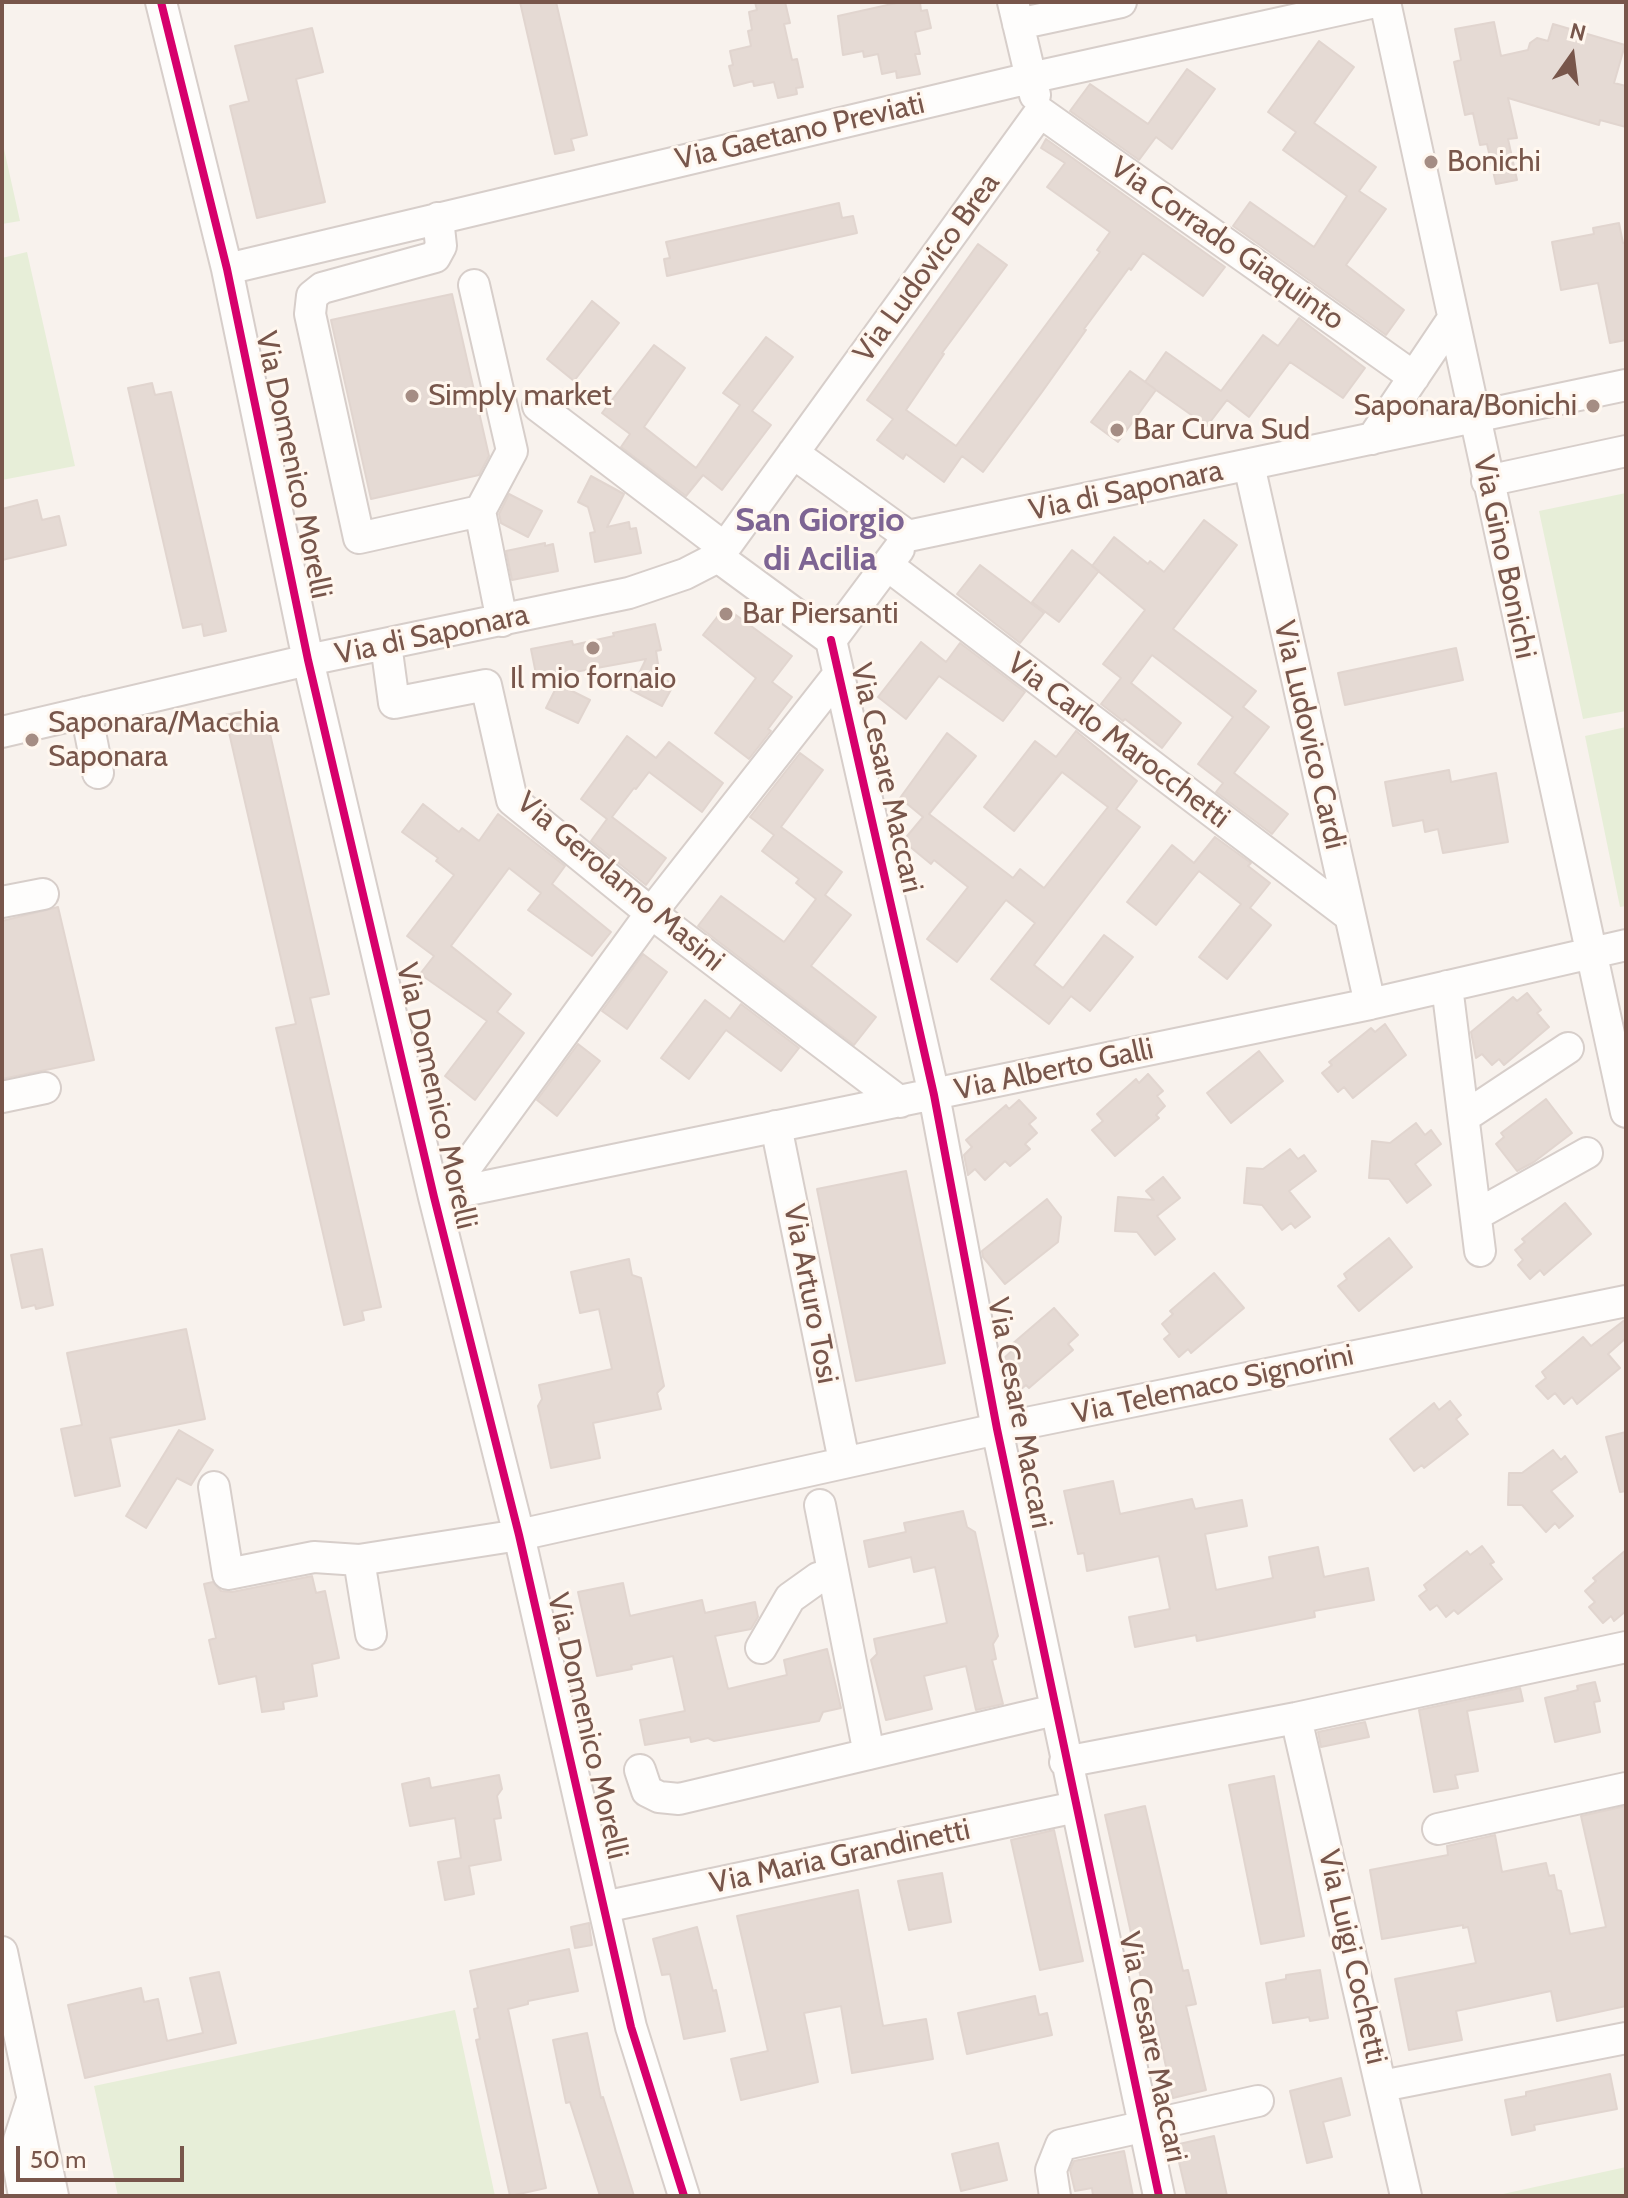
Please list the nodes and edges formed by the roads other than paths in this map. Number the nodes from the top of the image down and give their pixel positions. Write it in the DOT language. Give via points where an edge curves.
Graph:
graph roads {
  1 [pos="161,2"];
  2 [pos="1121,2"];
  3 [pos="1375,2"];
  4 [pos="1385,2"];
  5 [pos="1015,13"];
  6 [pos="1030,78"];
  7 [pos="1040,112"];
  8 [pos="438,218"];
  9 [pos="227,269"];
  10 [pos="474,285"];
  11 [pos="1452,320"];
  12 [pos="1414,377"];
  13 [pos="1626,385"];
  14 [pos="538,406"];
  15 [pos="1473,417"];
  16 [pos="1372,439"];
  17 [pos="1626,451"];
  18 [pos="793,453"];
  19 [pos="1249,465"];
  20 [pos="1487,481"];
  21 [pos="480,511"];
  22 [pos="908,536"];
  23 [pos="722,552"];
  24 [pos="887,565"];
  25 [pos="502,621"];
  26 [pos="831,640"];
  27 [pos="386,644"];
  28 [pos="308,660"];
  29 [pos="838,675"];
  30 [pos="86,712"];
  31 [pos="2,732"];
  32 [pos="98,773"];
  33 [pos="43,894"];
  34 [pos="2,902"];
  35 [pos="651,913"];
  36 [pos="1350,916"];
  37 [pos="1626,945"];
  38 [pos="1592,953"];
  39 [pos="1447,986"];
  40 [pos="1370,1004"];
  41 [pos="1568,1048"];
  42 [pos="45,1088"];
  43 [pos="934,1095"];
  44 [pos="2,1097"];
  45 [pos="900,1102"];
  46 [pos="1626,1112"];
  47 [pos="1464,1117"];
  48 [pos="776,1126"];
  49 [pos="1587,1153"];
  50 [pos="441,1194"];
  51 [pos="1476,1215"];
  52 [pos="1480,1251"];
  53 [pos="1626,1301"];
  54 [pos="997,1429"];
  55 [pos="844,1461"];
  56 [pos="214,1487"];
  57 [pos="820,1505"];
  58 [pos="519,1535"];
  59 [pos="359,1560"];
  60 [pos="833,1574"];
  61 [pos="371,1634"];
  62 [pos="1626,1647"];
  63 [pos="761,1648"];
  64 [pos="1055,1710"];
  65 [pos="1296,1718"];
  66 [pos="869,1754"];
  67 [pos="1065,1762"];
  68 [pos="640,1770"];
  69 [pos="1626,1788"];
  70 [pos="1076,1807"];
  71 [pos="1438,1829"];
  72 [pos="604,1907"];
  73 [pos="3,1958"];
  74 [pos="9,2014"];
  75 [pos="1626,2038"];
  76 [pos="1382,2086"];
  77 [pos="33,2098"];
  78 [pos="1258,2101"];
  79 [pos="1144,2127"];
  80 [pos="24,2196"];
  81 [pos="53,2196"];
  82 [pos="684,2196"];
  83 [pos="1055,2196"];
  84 [pos="1159,2196"];
  85 [pos="1406,2196"];
  1 -- 9 [label="street, Via Domenico Morelli"];
  2 -- 5 [label="street"];
  3 -- 6 [label="street, Via Gaetano Previati"];
  4 -- 11 [label="street, Via Gino Bonichi"];
  5 -- 6 [label="street"];
  6 -- 7 [label="street"];
  6 -- 8 [label="street, Via Gaetano Previati"];
  7 -- 12 [label="street, Via Corrado Giaquinto"];
  7 -- 18 [label="street, Via Ludovico Brea"];
  8 -- 9 [label="street, Via Gaetano Previati"];
  8 -- 21 [label="street" via="441,246 435,257 328,285 312,296 310,314 359,538"];
  9 -- 28 [label="street, Via Domenico Morelli"];
  10 -- 21 [label="street" via="512,451"];
  11 -- 12 [label="street"];
  11 -- 15 [label="street, Via Gino Bonichi"];
  12 -- 16 [label="street"];
  13 -- 15 [label="street, Via di Saponara"];
  14 -- 23 [label="street"];
  15 -- 16 [label="street, Via di Saponara"];
  15 -- 20 [label="street, Via Gino Bonichi"];
  16 -- 19 [label="street, Via di Saponara"];
  17 -- 20 [label="street"];
  18 -- 22 [label="street"];
  18 -- 23 [label="street, Via Ludovico Brea"];
  19 -- 22 [label="street, Via di Saponara"];
  19 -- 36 [label="street, Via Ludovico Cardi"];
  20 -- 38 [label="street, Via Gino Bonichi"];
  21 -- 25 [label="street"];
  22 -- 24 [label="street"];
  23 -- 25 [label="street, Via di Saponara" via="652,586"];
  23 -- 26 [label="street"];
  24 -- 26 [label="street"];
  24 -- 36 [label="street, Via Carlo Marocchetti"];
  25 -- 27 [label="street, Via di Saponara"];
  26 -- 29 [label="street, Via Cesare Maccari"];
  27 -- 28 [label="street, Via di Saponara"];
  27 -- 35 [label="street, Via Gerolamo Masini" via="394,703 486,685 512,800"];
  28 -- 30 [label="street, Via di Saponara"];
  28 -- 50 [label="street, Via Domenico Morelli"];
  29 -- 35 [label="street"];
  29 -- 43 [label="street, Via Cesare Maccari"];
  30 -- 31 [label="street, Via di Saponara"];
  30 -- 32 [label="street"];
  33 -- 34 [label="street"];
  35 -- 45 [label="street, Via Gerolamo Masini"];
  35 -- 50 [label="street"];
  36 -- 40 [label="street, Via Ludovico Cardi"];
  37 -- 38 [label="street, Via Alberto Galli"];
  38 -- 39 [label="street, Via Alberto Galli"];
  38 -- 46 [label="street, Via Gino Bonichi"];
  39 -- 40 [label="street, Via Alberto Galli"];
  39 -- 47 [label="street"];
  40 -- 43 [label="street, Via Alberto Galli"];
  41 -- 47 [label="street"];
  42 -- 44 [label="street"];
  43 -- 45 [label="street, Via Alberto Galli"];
  43 -- 54 [label="street, Via Cesare Maccari"];
  45 -- 48 [label="street, Via Alberto Galli"];
  47 -- 51 [label="street"];
  48 -- 50 [label="street, Via Alberto Galli"];
  48 -- 55 [label="street, Via Arturo Tosi"];
  49 -- 51 [label="street"];
  50 -- 58 [label="street, Via Domenico Morelli"];
  51 -- 52 [label="street"];
  53 -- 54 [label="street, Via Telemaco Signorini"];
  54 -- 55 [label="street, Via Telemaco Signorini"];
  54 -- 64 [label="street, Via Cesare Maccari"];
  55 -- 58 [label="street, Via Telemaco Signorini"];
  56 -- 59 [label="street, Via Telemaco Signorini" via="228,1574 314,1557"];
  57 -- 60 [label="street"];
  58 -- 59 [label="street, Via Telemaco Signorini"];
  58 -- 72 [label="street, Via Domenico Morelli"];
  59 -- 61 [label="street"];
  60 -- 63 [label="street" via="790,1598"];
  60 -- 66 [label="street"];
  62 -- 65 [label="street"];
  64 -- 66 [label="street"];
  64 -- 67 [label="street, Via Cesare Maccari"];
  65 -- 67 [label="street"];
  65 -- 76 [label="street, Via Luigi Cochetti"];
  66 -- 68 [label="street" via="679,1799 647,1791"];
  67 -- 70 [label="street, Via Cesare Maccari"];
  69 -- 71 [label="street"];
  70 -- 72 [label="street, Via Maria Grandinetti"];
  70 -- 79 [label="street, Via Cesare Maccari"];
  72 -- 82 [label="street, Via Domenico Morelli" via="631,2027"];
  73 -- 74 [label="street"];
  74 -- 77 [label="street"];
  75 -- 76 [label="street"];
  76 -- 85 [label="street, Via Luigi Cochetti"];
  77 -- 80 [label="street" via="19,2140"];
  77 -- 81 [label="street"];
  78 -- 79 [label="street"];
  79 -- 83 [label="street" via="1061,2145 1051,2170"];
  79 -- 84 [label="street, Via Cesare Maccari"];
}
